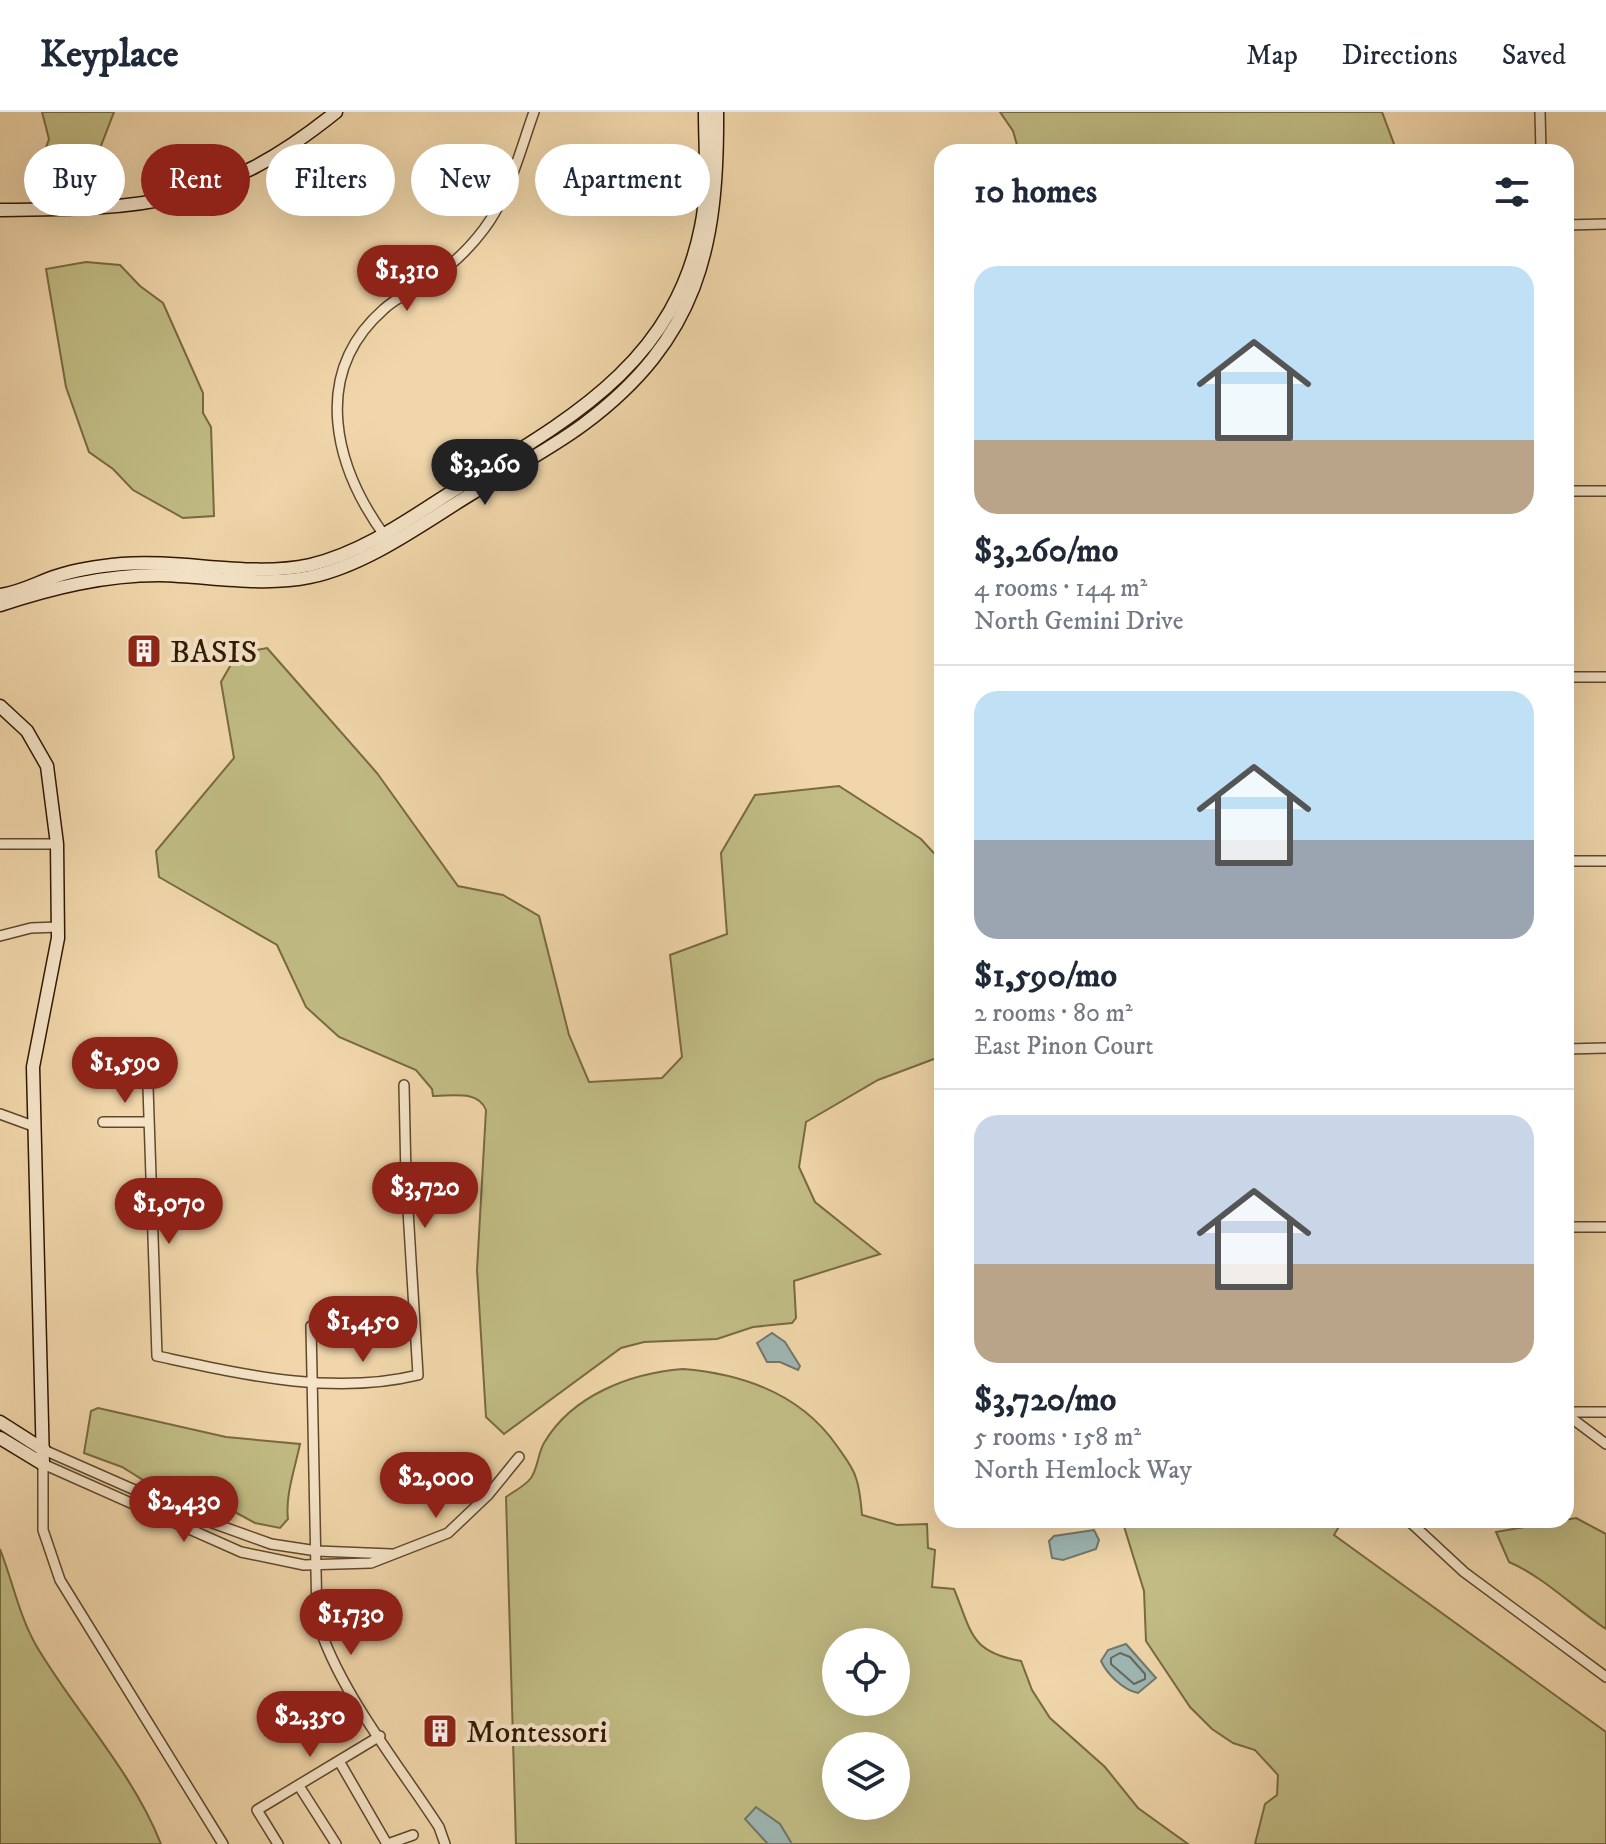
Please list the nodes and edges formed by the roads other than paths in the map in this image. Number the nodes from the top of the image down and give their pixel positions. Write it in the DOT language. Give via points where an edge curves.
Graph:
graph roads {
  1 [pos="336,112"];
  2 [pos="534,112"];
  3 [pos="705,112"];
  4 [pos="717,112"];
  5 [pos="1540,112"];
  6 [pos="1541,144"];
  7 [pos="0,210"];
  8 [pos="1606,224"];
  9 [pos="1574,225"];
  10 [pos="1574,491"];
  11 [pos="1606,491"];
  12 [pos="386,538"];
  13 [pos="0,595"];
  14 [pos="0,605"];
  15 [pos="1574,677"];
  16 [pos="1606,677"];
  17 [pos="0,706"];
  18 [pos="0,844"];
  19 [pos="57,844"];
  20 [pos="1574,861"];
  21 [pos="1606,861"];
  22 [pos="58,927"];
  23 [pos="0,936"];
  24 [pos="1606,1048"];
  25 [pos="1574,1049"];
  26 [pos="147,1057"];
  27 [pos="404,1085"];
  28 [pos="0,1114"];
  29 [pos="103,1122"];
  30 [pos="148,1122"];
  31 [pos="33,1126"];
  32 [pos="1574,1227"];
  33 [pos="1606,1227"];
  34 [pos="311,1326"];
  35 [pos="311,1381"];
  36 [pos="1606,1412"];
  37 [pos="1574,1413"];
  38 [pos="1574,1419"];
  39 [pos="0,1422"];
  40 [pos="0,1438"];
  41 [pos="1606,1444"];
  42 [pos="44,1457"];
  43 [pos="519,1457"];
  44 [pos="197,1518"];
  45 [pos="1417,1528"];
  46 [pos="192,1530"];
  47 [pos="317,1551"];
  48 [pos="391,1554"];
  49 [pos="318,1565"];
  50 [pos="1606,1677"];
  51 [pos="380,1736"];
  52 [pos="339,1761"];
  53 [pos="299,1786"];
  54 [pos="413,1835"];
  55 [pos="223,1844"];
  56 [pos="278,1844"];
  57 [pos="336,1844"];
  58 [pos="388,1844"];
  59 [pos="445,1844"];
  1 -- 7 [label="street" via="301,141 241,177 169,201 113,209"];
  2 -- 12 [label="street" via="485,228 456,260 385,308 347,363 337,402 338,439 351,480"];
  3 -- 12 [label="street" via="705,198 690,268 638,358 562,425"];
  4 -- 12 [label="street" via="715,204 702,266 678,325 653,361 582,426"];
  5 -- 6 [label="street"];
  8 -- 9 [label="street"];
  10 -- 11 [label="street"];
  12 -- 13 [label="street" via="308,565 126,564 58,576"];
  12 -- 14 [label="street" via="350,563 311,577 116,577"];
  15 -- 16 [label="street"];
  17 -- 19 [label="street" via="27,731 44,758"];
  18 -- 19 [label="street"];
  19 -- 22 [label="street"];
  20 -- 21 [label="street"];
  22 -- 23 [label="street"];
  22 -- 31 [label="street" via="34,1054"];
  24 -- 25 [label="street"];
  26 -- 30 [label="street"];
  27 -- 35 [label="street" via="418,1375"];
  28 -- 31 [label="street"];
  29 -- 30 [label="street"];
  30 -- 35 [label="street" via="157,1356 260,1378"];
  31 -- 42 [label="street"];
  32 -- 33 [label="street"];
  34 -- 35 [label="street"];
  35 -- 47 [label="street"];
  36 -- 37 [label="street"];
  38 -- 41 [label="street"];
  39 -- 42 [label="street"];
  40 -- 42 [label="street"];
  42 -- 44 [label="street"];
  42 -- 46 [label="street"];
  42 -- 55 [label="street" via="43,1530 60,1580"];
  43 -- 48 [label="street" via="448,1533"];
  44 -- 46 [label="street"];
  44 -- 47 [label="street" via="271,1544"];
  45 -- 50 [label="street" via="1464,1572"];
  46 -- 49 [label="street" via="255,1557"];
  47 -- 48 [label="street"];
  47 -- 49 [label="street"];
  48 -- 49 [label="street" via="371,1563"];
  49 -- 51 [label="street" via="317,1619 323,1642"];
  51 -- 52 [label="street"];
  51 -- 59 [label="street"];
  52 -- 53 [label="street"];
  52 -- 58 [label="street"];
  53 -- 56 [label="street" via="257,1810"];
  53 -- 57 [label="street"];
  54 -- 58 [label="street"];
}
